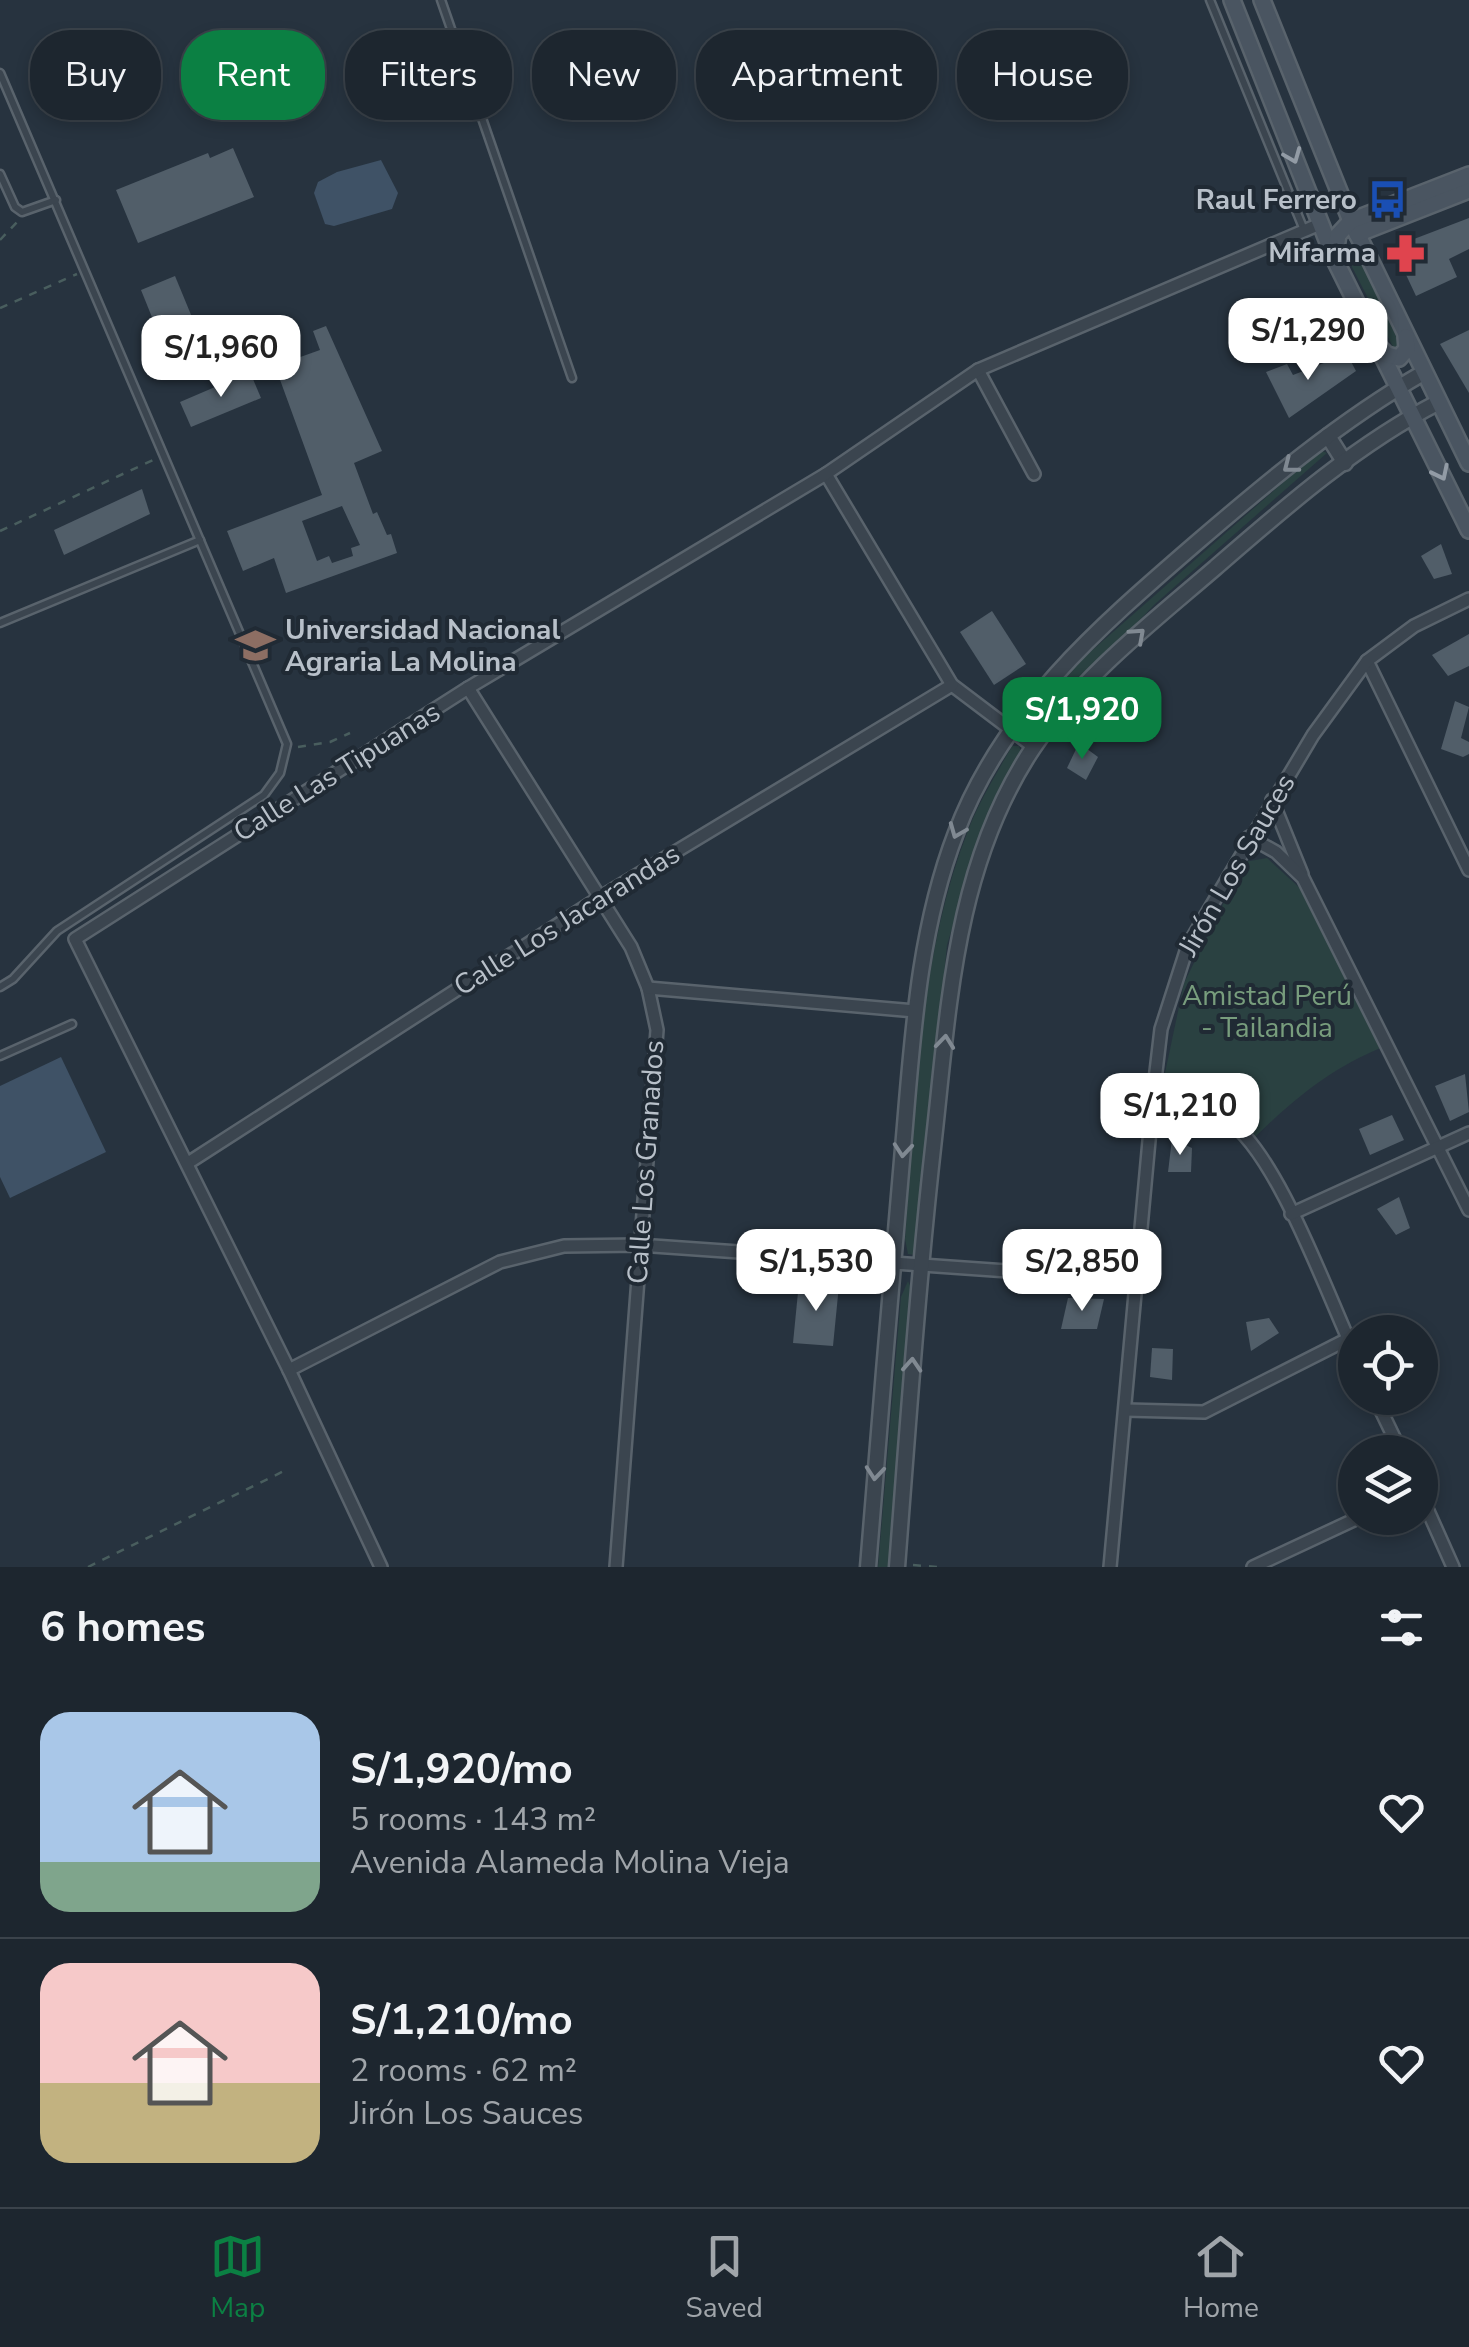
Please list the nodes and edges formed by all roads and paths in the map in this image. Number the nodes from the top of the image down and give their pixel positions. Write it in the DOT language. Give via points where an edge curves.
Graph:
graph roads {
  1 [pos="441,0"];
  2 [pos="1210,0"];
  3 [pos="1232,0"];
  4 [pos="1262,0"];
  5 [pos="1276,35"];
  6 [pos="1249,45"];
  7 [pos="0,74"];
  8 [pos="0,174"];
  9 [pos="1469,174"];
  10 [pos="1469,190"];
  11 [pos="56,200"];
  12 [pos="22,212"];
  13 [pos="1320,224"];
  14 [pos="1354,228"];
  15 [pos="1304,231"];
  16 [pos="0,240"];
  17 [pos="1335,260"];
  18 [pos="87,270"];
  19 [pos="0,308"];
  20 [pos="1406,337"];
  21 [pos="1372,339"];
  22 [pos="978,370"];
  23 [pos="1423,373"];
  24 [pos="572,378"];
  25 [pos="1397,388"];
  26 [pos="1439,402"];
  27 [pos="1412,416"];
  28 [pos="1328,436"];
  29 [pos="164,455"];
  30 [pos="1345,463"];
  31 [pos="1469,463"];
  32 [pos="826,474"];
  33 [pos="1034,474"];
  34 [pos="1469,530"];
  35 [pos="0,531"];
  36 [pos="200,540"];
  37 [pos="1469,599"];
  38 [pos="0,623"];
  39 [pos="1367,661"];
  40 [pos="952,685"];
  41 [pos="468,688"];
  42 [pos="1008,730"];
  43 [pos="350,733"];
  44 [pos="287,744"];
  45 [pos="1034,747"];
  46 [pos="1272,800"];
  47 [pos="1249,838"];
  48 [pos="1469,870"];
  49 [pos="1303,878"];
  50 [pos="598,898"];
  51 [pos="0,987"];
  52 [pos="648,988"];
  53 [pos="915,1011"];
  54 [pos="72,1024"];
  55 [pos="0,1056"];
  56 [pos="1153,1097"];
  57 [pos="1469,1133"];
  58 [pos="1439,1148"];
  59 [pos="188,1163"];
  60 [pos="1469,1210"];
  61 [pos="1291,1214"];
  62 [pos="639,1245"];
  63 [pos="893,1264"];
  64 [pos="920,1266"];
  65 [pos="1135,1280"];
  66 [pos="1338,1318"];
  67 [pos="1338,1345"];
  68 [pos="289,1370"];
  69 [pos="1126,1410"];
  70 [pos="284,1471"];
  71 [pos="1338,1527"];
  72 [pos="1438,1533"];
  73 [pos="897,1566"];
  74 [pos="88,1567"];
  75 [pos="381,1567"];
  76 [pos="616,1567"];
  77 [pos="868,1567"];
  78 [pos="938,1567"];
  79 [pos="1110,1567"];
  80 [pos="1253,1567"];
  81 [pos="1453,1567"];
  1 -- 24 [label="lane"];
  2 -- 15 [label="lane"];
  3 -- 6 [label="main road"];
  4 -- 5 [label="main road"];
  5 -- 6 [label="main road" via="1257,30"];
  5 -- 14 [label="main road"];
  6 -- 13 [label="main road, one-way"];
  7 -- 11 [label="lane"];
  8 -- 12 [label="lane"];
  9 -- 14 [label="main road"];
  10 -- 14 [label="main road"];
  11 -- 12 [label="lane"];
  11 -- 18 [label="lane"];
  12 -- 16 [label="path"];
  13 -- 15 [label="street, Calle Las Tipuanas"];
  13 -- 17 [label="main road"];
  14 -- 17 [label="main road" via="1338,236"];
  14 -- 20 [label="main road"];
  15 -- 22 [label="street, Calle Las Tipuanas"];
  17 -- 21 [label="main road"];
  18 -- 19 [label="path"];
  18 -- 29 [label="lane"];
  20 -- 21 [label="main road" via="1399,358"];
  20 -- 23 [label="main road"];
  21 -- 25 [label="main road"];
  22 -- 32 [label="street, Calle Las Tipuanas"];
  22 -- 33 [label="street"];
  23 -- 25 [label="street"];
  23 -- 26 [label="main road"];
  25 -- 27 [label="main road"];
  25 -- 28 [label="street"];
  26 -- 27 [label="street"];
  26 -- 31 [label="main road"];
  27 -- 30 [label="street"];
  27 -- 34 [label="main road, one-way"];
  28 -- 30 [label="street"];
  28 -- 42 [label="street, one-way" via="1118,612"];
  29 -- 35 [label="path"];
  29 -- 36 [label="lane"];
  45 -- 30 [label="street, one-way" via="1082,686 1138,634"];
  32 -- 40 [label="street"];
  32 -- 41 [label="street, Calle Las Tipuanas"];
  36 -- 38 [label="lane"];
  36 -- 44 [label="lane"];
  37 -- 39 [label="street, Jirón Los Sauces" via="1414,626"];
  39 -- 46 [label="street, Jirón Los Sauces"];
  39 -- 48 [label="street"];
  40 -- 42 [label="street"];
  40 -- 50 [label="street, Calle Los Jacarandas"];
  41 -- 50 [label="street, Calle Los Granados"];
  41 -- 59 [label="street, Calle Las Tipuanas" via="75,938"];
  42 -- 45 [label="street"];
  42 -- 53 [label="street, one-way" via="957,830 938,884"];
  43 -- 44 [label="path" via="305,749"];
  44 -- 51 [label="lane" via="280,773 264,796 57,931"];
  64 -- 45 [label="street, one-way" via="955,945 988,836"];
  46 -- 47 [label="street, Jirón Los Sauces"];
  46 -- 49 [label="street"];
  47 -- 49 [label="street"];
  47 -- 56 [label="street, Jirón Los Sauces" via="1179,968 1161,1030"];
  49 -- 58 [label="street"];
  50 -- 52 [label="street, Calle Los Granados" via="631,946"];
  50 -- 59 [label="street, Calle Los Jacarandas"];
  52 -- 53 [label="street"];
  52 -- 62 [label="street, Calle Los Granados" via="657,1063"];
  53 -- 63 [label="street, one-way"];
  54 -- 55 [label="lane"];
  56 -- 61 [label="street" via="1228,1120 1260,1153"];
  56 -- 65 [label="street, Jirón Los Sauces"];
  57 -- 58 [label="street"];
  58 -- 60 [label="street"];
  58 -- 61 [label="street"];
  59 -- 68 [label="street, Calle Las Tipuanas"];
  61 -- 66 [label="street"];
  62 -- 63 [label="street"];
  62 -- 68 [label="street" via="564,1246 500,1262"];
  62 -- 76 [label="street, Calle Los Granados"];
  63 -- 64 [label="street"];
  63 -- 77 [label="street, one-way"];
  64 -- 65 [label="street"];
  73 -- 64 [label="street, one-way"];
  65 -- 69 [label="street, Jirón Los Sauces"];
  67 -- 69 [label="street" via="1204,1412"];
  68 -- 75 [label="street, Calle Las Tipuanas"];
  69 -- 79 [label="street, Jirón Los Sauces"];
  70 -- 74 [label="path"];
  71 -- 80 [label="street"];
  72 -- 81 [label="street"];
  73 -- 78 [label="path"];
}
